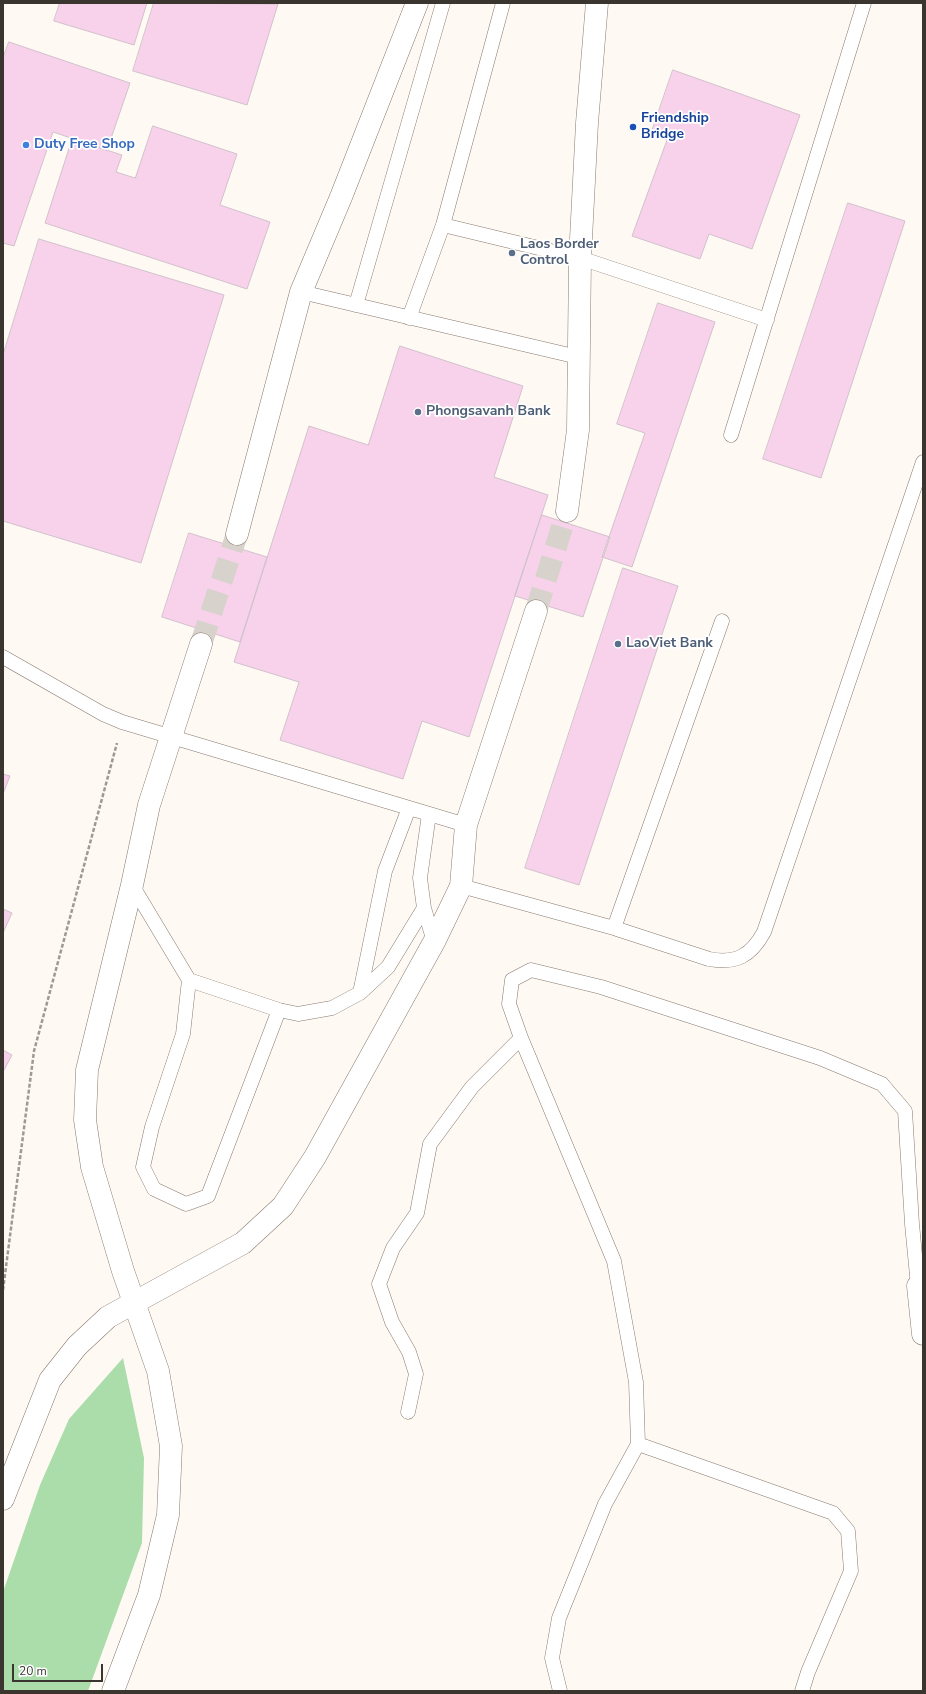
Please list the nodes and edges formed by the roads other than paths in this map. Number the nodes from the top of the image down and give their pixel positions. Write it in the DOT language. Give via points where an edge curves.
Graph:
graph roads {
  1 [pos="417,3"];
  2 [pos="443,3"];
  3 [pos="503,3"];
  4 [pos="597,3"];
  5 [pos="864,3"];
  6 [pos="443,225"];
  7 [pos="580,258"];
  8 [pos="301,292"];
  9 [pos="356,305"];
  10 [pos="409,318"];
  11 [pos="766,320"];
  12 [pos="578,357"];
  13 [pos="731,435"];
  14 [pos="923,462"];
  15 [pos="567,511"];
  16 [pos="237,534"];
  17 [pos="536,611"];
  18 [pos="722,621"];
  19 [pos="201,644"];
  20 [pos="3,657"];
  21 [pos="170,736"];
  22 [pos="409,808"];
  23 [pos="428,814"];
  24 [pos="466,825"];
  25 [pos="132,886"];
  26 [pos="461,886"];
  27 [pos="424,908"];
  28 [pos="614,928"];
  29 [pos="434,942"];
  30 [pos="189,980"];
  31 [pos="360,993"];
  32 [pos="279,1010"];
  33 [pos="522,1038"];
  34 [pos="921,1284"];
  35 [pos="134,1303"];
  36 [pos="923,1334"];
  37 [pos="408,1412"];
  38 [pos="638,1444"];
  39 [pos="3,1499"];
  40 [pos="113,1691"];
  41 [pos="560,1691"];
  42 [pos="802,1691"];
  1 -- 8 [label="main road"];
  2 -- 9 [label="lane"];
  3 -- 6 [label="lane"];
  4 -- 7 [label="main road"];
  5 -- 11 [label="lane"];
  6 -- 7 [label="lane"];
  6 -- 10 [label="lane"];
  7 -- 11 [label="lane"];
  7 -- 12 [label="main road"];
  8 -- 9 [label="lane"];
  8 -- 16 [label="main road"];
  9 -- 10 [label="lane"];
  10 -- 12 [label="lane"];
  11 -- 13 [label="lane"];
  12 -- 15 [label="main road" via="578,430"];
  14 -- 28 [label="lane" via="758,944 736,959 722,961"];
  17 -- 24 [label="main road"];
  18 -- 28 [label="lane"];
  19 -- 21 [label="main road"];
  20 -- 21 [label="lane" via="103,714"];
  21 -- 22 [label="lane"];
  21 -- 25 [label="main road" via="149,805"];
  22 -- 23 [label="lane"];
  22 -- 31 [label="lane" via="385,871"];
  23 -- 24 [label="lane"];
  23 -- 27 [label="lane" via="420,878"];
  24 -- 26 [label="main road"];
  25 -- 30 [label="lane"];
  25 -- 35 [label="main road" via="86,1070 85,1120 92,1167"];
  26 -- 28 [label="lane"];
  26 -- 29 [label="main road"];
  27 -- 29 [label="lane"];
  27 -- 31 [label="lane" via="388,967"];
  29 -- 35 [label="main road" via="315,1157 283,1206 243,1243"];
  30 -- 32 [label="lane"];
  30 -- 32 [label="lane" via="183,1034 152,1127 143,1167 154,1189 186,1204 208,1196"];
  31 -- 32 [label="lane" via="332,1008 298,1014"];
  33 -- 34 [label="lane" via="509,1004 511,986 512,980 531,970 601,987 677,1011 820,1058 882,1084 905,1111 912,1224"];
  33 -- 37 [label="lane" via="472,1087 430,1144 417,1213 393,1248 379,1284 392,1322 409,1352 416,1374"];
  33 -- 38 [label="lane" via="614,1261 636,1382"];
  34 -- 36 [label="main road"];
  35 -- 39 [label="main road" via="108,1317 77,1346 50,1380"];
  35 -- 40 [label="main road" via="158,1371 171,1446 168,1515 149,1595"];
  38 -- 41 [label="lane" via="605,1504 559,1618 552,1658"];
  38 -- 42 [label="lane" via="833,1514 848,1531 851,1571"];
}
